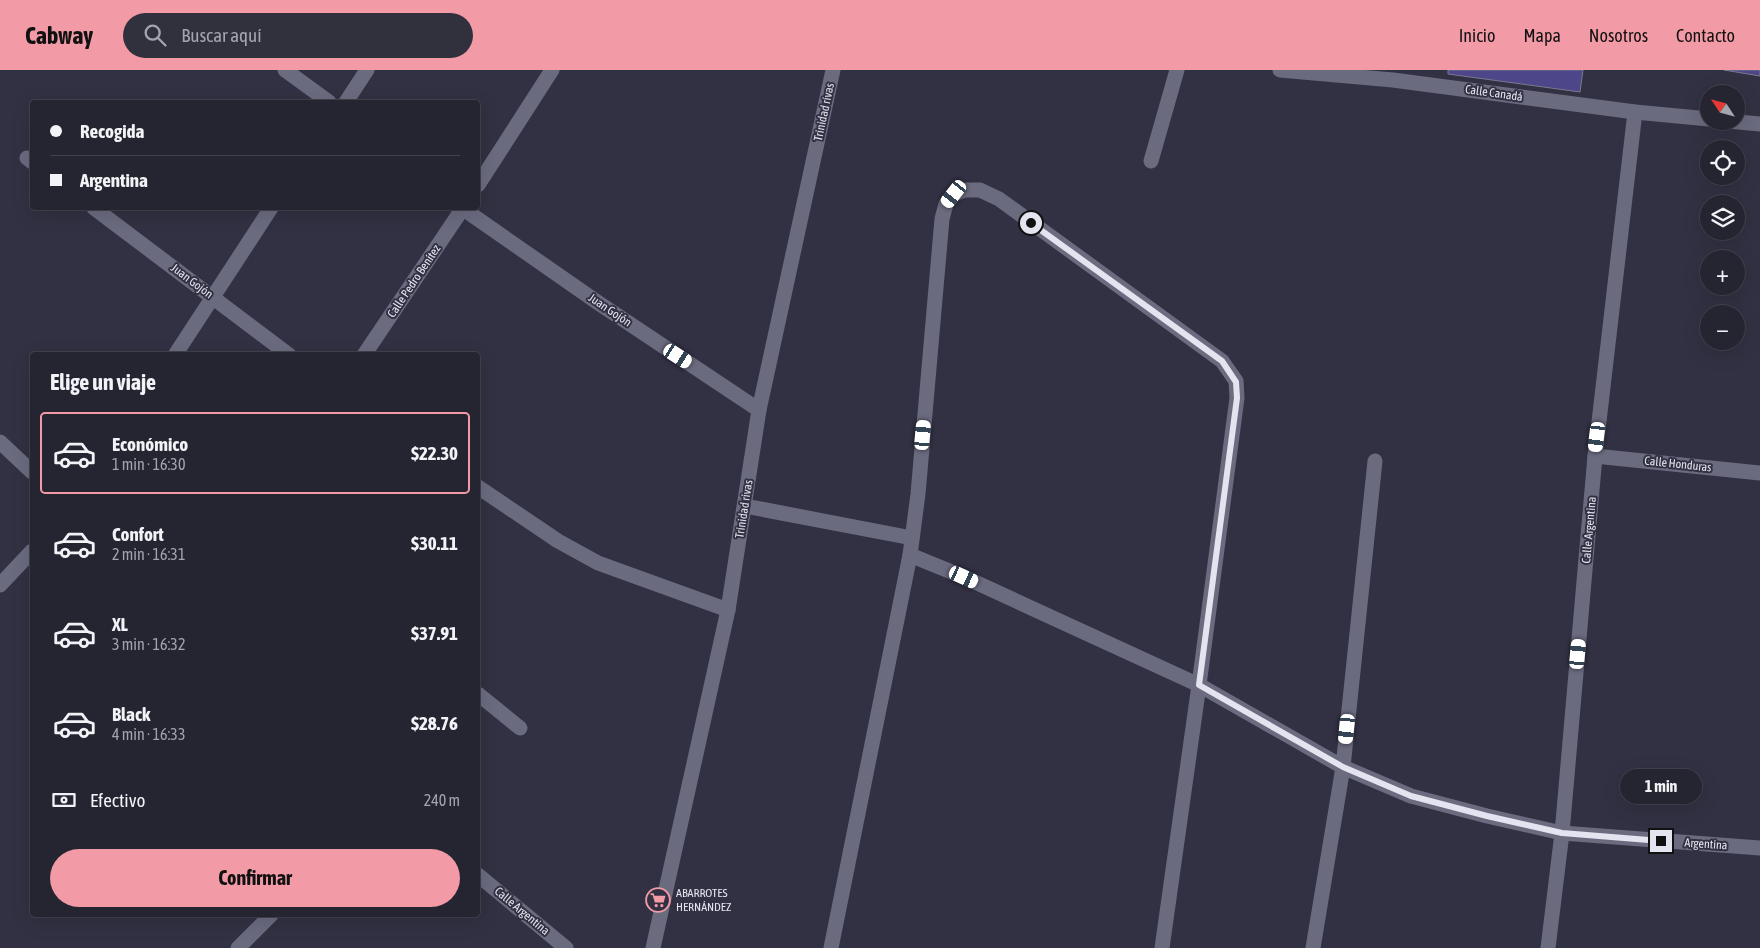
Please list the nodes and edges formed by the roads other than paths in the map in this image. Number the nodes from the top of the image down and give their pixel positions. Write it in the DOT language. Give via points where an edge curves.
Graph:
graph roads {
  1 [pos="285,70"];
  2 [pos="367,70"];
  3 [pos="552,70"];
  4 [pos="833,70"];
  5 [pos="1177,70"];
  6 [pos="1280,70"];
  7 [pos="1394,75"];
  8 [pos="326,100"];
  9 [pos="347,100"];
  10 [pos="1635,112"];
  11 [pos="1700,118"];
  12 [pos="1745,123"];
  13 [pos="1760,124"];
  14 [pos="1151,161"];
  15 [pos="480,183"];
  16 [pos="97,210"];
  17 [pos="270,210"];
  18 [pos="462,210"];
  19 [pos="466,210"];
  20 [pos="214,297"];
  21 [pos="177,352"];
  22 [pos="285,352"];
  23 [pos="366,352"];
  24 [pos="759,410"];
  25 [pos="0,442"];
  26 [pos="1595,456"];
  27 [pos="1375,461"];
  28 [pos="30,470"];
  29 [pos="1760,473"];
  30 [pos="480,488"];
  31 [pos="745,506"];
  32 [pos="912,538"];
  33 [pos="30,553"];
  34 [pos="910,555"];
  35 [pos="0,585"];
  36 [pos="728,610"];
  37 [pos="1199,685"];
  38 [pos="480,696"];
  39 [pos="520,728"];
  40 [pos="1343,767"];
  41 [pos="1562,833"];
  42 [pos="1760,848"];
  43 [pos="480,877"];
  44 [pos="269,917"];
  45 [pos="238,948"];
  46 [pos="566,948"];
  47 [pos="653,948"];
  48 [pos="831,948"];
  49 [pos="1162,948"];
  50 [pos="1313,948"];
  51 [pos="1548,948"];
  1 -- 8 [label="street"];
  2 -- 9 [label="street"];
  3 -- 15 [label="street"];
  4 -- 24 [label="street, Trinidad rivas"];
  5 -- 14 [label="street"];
  6 -- 7 [label="street, Calle Canadá"];
  7 -- 10 [label="street, Calle Canadá"];
  10 -- 11 [label="street, Calle Canadá"];
  10 -- 26 [label="street, Calle Argentina"];
  12 -- 13 [label="street"];
  16 -- 20 [label="street, Juan Gojón"];
  17 -- 20 [label="street"];
  18 -- 23 [label="street, Calle Pedro Benítez"];
  19 -- 24 [label="street, Juan Gojón"];
  20 -- 21 [label="street"];
  20 -- 22 [label="street, Juan Gojón"];
  24 -- 31 [label="street, Trinidad rivas"];
  25 -- 28 [label="street"];
  26 -- 29 [label="street, Calle Honduras"];
  26 -- 41 [label="street, Calle Argentina"];
  27 -- 40 [label="street"];
  30 -- 36 [label="street" via="558,541 598,563"];
  31 -- 32 [label="street"];
  31 -- 36 [label="street, Trinidad rivas"];
  32 -- 34 [label="street"];
  32 -- 37 [label="street" via="942,219 946,204 954,194 980,190 999,200 1222,361 1236,382 1237,398"];
  33 -- 35 [label="street"];
  34 -- 37 [label="street, Argentina"];
  34 -- 48 [label="street"];
  36 -- 47 [label="street, Trinidad rivas"];
  37 -- 40 [label="street, Argentina"];
  37 -- 49 [label="street"];
  38 -- 39 [label="street"];
  40 -- 41 [label="street, Argentina" via="1411,796"];
  40 -- 50 [label="street"];
  41 -- 42 [label="street, Argentina"];
  41 -- 51 [label="street, Calle Argentina"];
  43 -- 46 [label="street, Calle Argentina"];
  44 -- 45 [label="street"];
}
